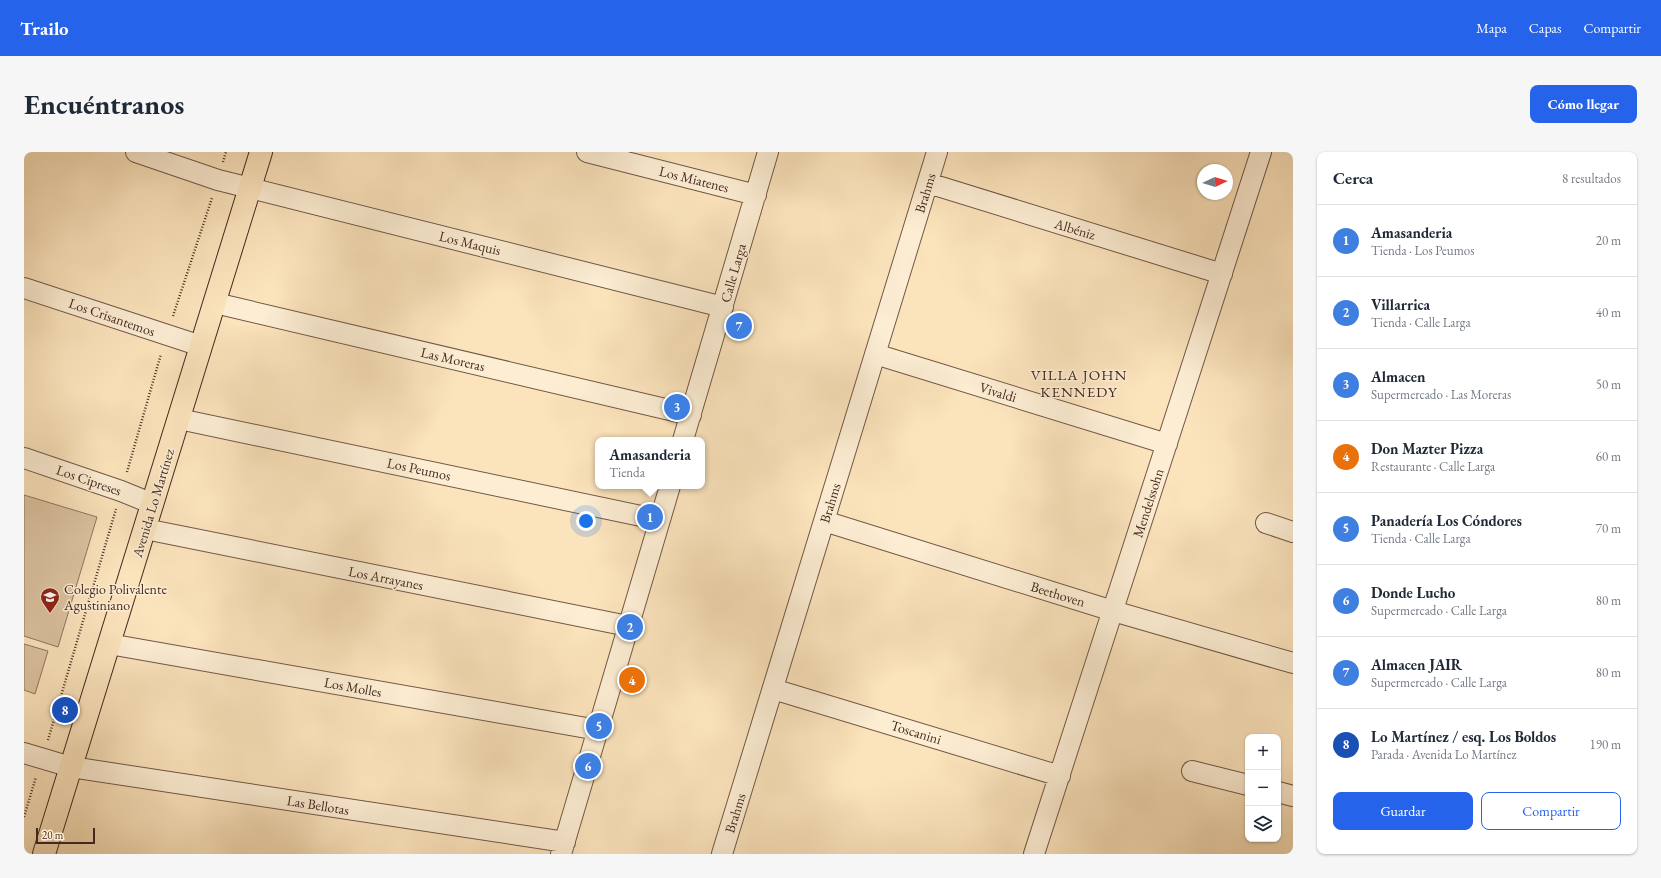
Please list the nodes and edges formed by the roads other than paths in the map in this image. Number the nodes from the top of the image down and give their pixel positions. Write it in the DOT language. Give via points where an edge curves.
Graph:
graph roads {
  1 [pos="136,152"];
  2 [pos="261,152"];
  3 [pos="587,152"];
  4 [pos="768,152"];
  5 [pos="937,152"];
  6 [pos="1261,152"];
  7 [pos="928,183"];
  8 [pos="250,188"];
  9 [pos="756,195"];
  10 [pos="1222,274"];
  11 [pos="24,288"];
  12 [pos="215,303"];
  13 [pos="723,307"];
  14 [pos="201,346"];
  15 [pos="875,354"];
  16 [pos="691,415"];
  17 [pos="179,419"];
  18 [pos="684,437"];
  19 [pos="1167,444"];
  20 [pos="24,458"];
  21 [pos="669,489"];
  22 [pos="153,504"];
  23 [pos="660,520"];
  24 [pos="824,521"];
  25 [pos="1266,523"];
  26 [pos="145,529"];
  27 [pos="1293,532"];
  28 [pos="1113,611"];
  29 [pos="628,626"];
  30 [pos="109,644"];
  31 [pos="1293,662"];
  32 [pos="773,689"];
  33 [pos="598,730"];
  34 [pos="24,752"];
  35 [pos="71,767"];
  36 [pos="1192,771"];
  37 [pos="1060,776"];
  38 [pos="1245,784"];
  39 [pos="1281,793"];
  40 [pos="1293,796"];
  41 [pos="563,848"];
  42 [pos="44,854"];
  43 [pos="723,854"];
  44 [pos="1034,854"];
  1 -- 8 [label="street, Los Maquis" via="218,180"];
  2 -- 8 [label="main road, Avenida Lo Martínez"];
  3 -- 9 [label="street, Los Miatenes"];
  4 -- 9 [label="street, Calle Larga"];
  5 -- 7 [label="street, Brahms"];
  6 -- 10 [label="street, Mendelssohn"];
  7 -- 10 [label="street, Albéniz"];
  7 -- 15 [label="street, Brahms"];
  8 -- 12 [label="main road, Avenida Lo Martínez"];
  8 -- 13 [label="street, Los Maquis"];
  9 -- 13 [label="street, Calle Larga"];
  10 -- 19 [label="street, Mendelssohn"];
  11 -- 14 [label="street, Los Crisantemos"];
  12 -- 14 [label="main road, Avenida Lo Martínez"];
  12 -- 16 [label="street, Las Moreras"];
  13 -- 16 [label="street, Calle Larga"];
  14 -- 17 [label="main road, Avenida Lo Martínez"];
  15 -- 19 [label="street, Vivaldi"];
  15 -- 24 [label="street, Brahms"];
  16 -- 18 [label="street, Calle Larga"];
  17 -- 22 [label="main road, Avenida Lo Martínez"];
  17 -- 23 [label="street, Los Peumos"];
  19 -- 28 [label="street, Mendelssohn"];
  20 -- 22 [label="street, Los Cipreses"];
  21 -- 23 [label="street"];
  22 -- 26 [label="main road, Avenida Lo Martínez"];
  23 -- 29 [label="street"];
  24 -- 28 [label="street, Beethoven"];
  24 -- 32 [label="street, Brahms"];
  25 -- 27 [label="street"];
  26 -- 29 [label="street, Los Arrayanes"];
  26 -- 30 [label="main road, Avenida Lo Martínez"];
  28 -- 31 [label="street, Beethoven"];
  28 -- 37 [label="street, Mendelssohn"];
  29 -- 33 [label="street"];
  30 -- 33 [label="street, Los Molles"];
  30 -- 35 [label="main road, Avenida Lo Martínez"];
  32 -- 37 [label="street, Toscanini"];
  32 -- 43 [label="street, Brahms"];
  33 -- 41 [label="street"];
  34 -- 35 [label="street, Las Bellotas"];
  35 -- 41 [label="street, Las Bellotas"];
  35 -- 42 [label="main road, Avenida Lo Martínez"];
  36 -- 38 [label="street"];
  37 -- 44 [label="street, Mendelssohn"];
  39 -- 40 [label="street"];
}
